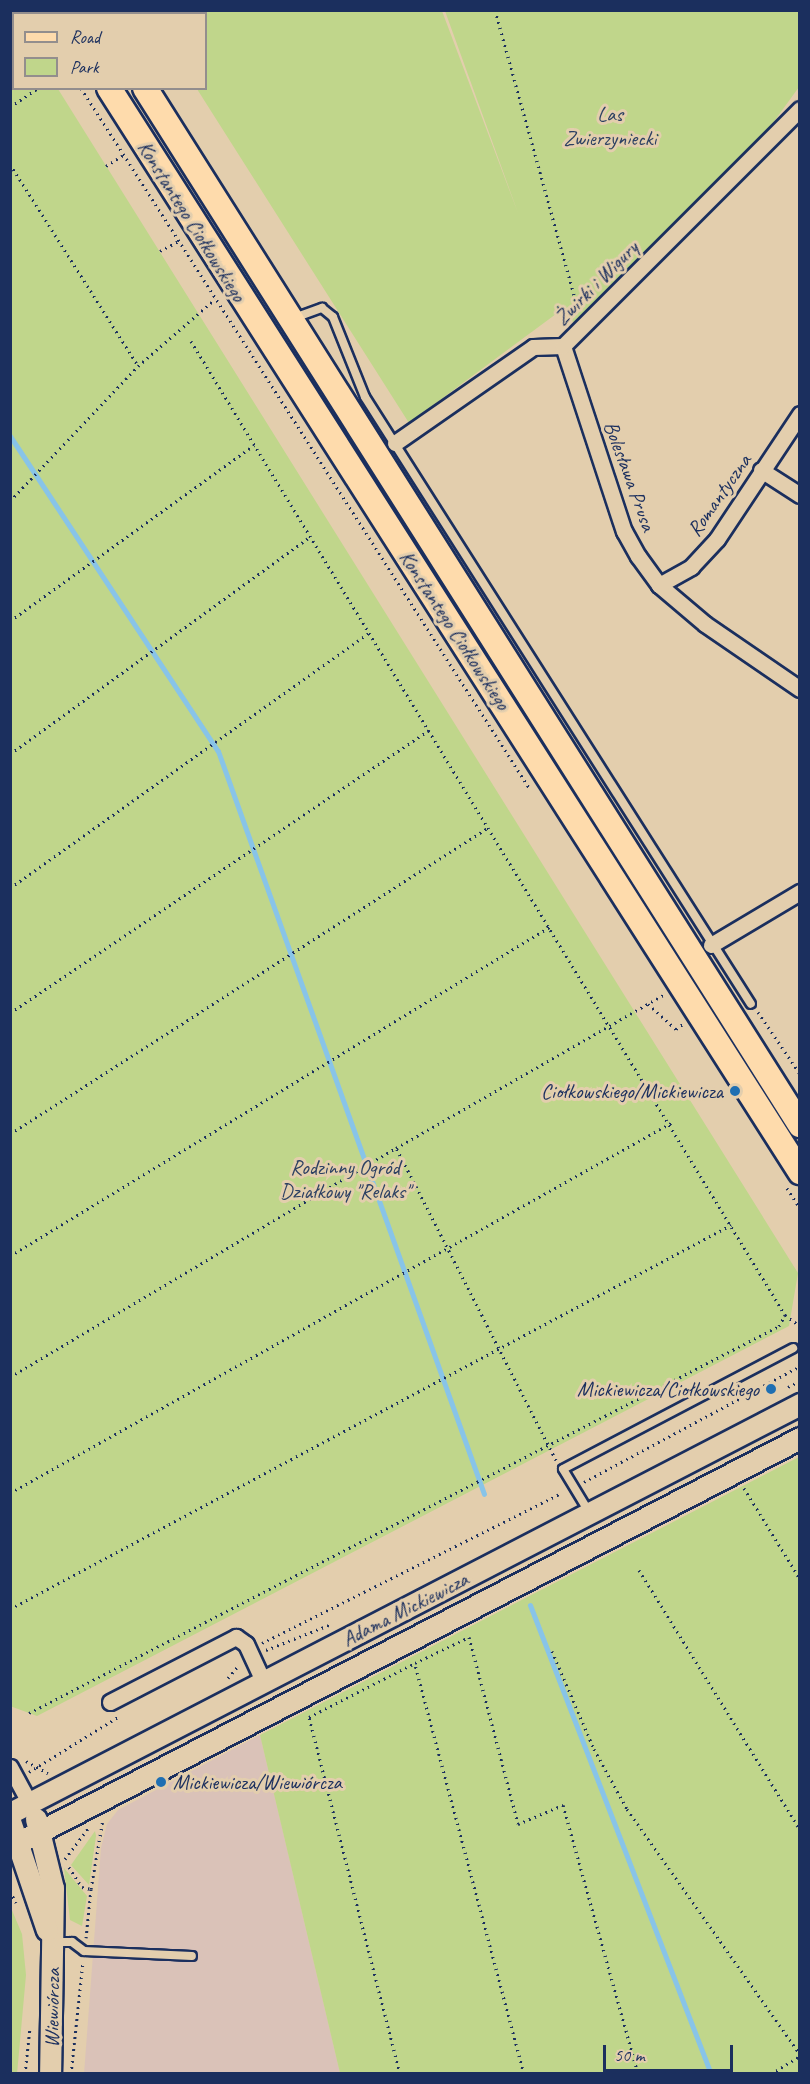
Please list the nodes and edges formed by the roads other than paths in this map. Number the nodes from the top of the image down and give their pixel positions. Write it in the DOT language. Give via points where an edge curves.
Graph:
graph roads {
  1 [pos="110,90"];
  2 [pos="146,90"];
  3 [pos="800,109"];
  4 [pos="291,319"];
  5 [pos="563,346"];
  6 [pos="800,414"];
  7 [pos="395,443"];
  8 [pos="761,470"];
  9 [pos="800,495"];
  10 [pos="659,585"];
  11 [pos="800,689"];
  12 [pos="800,892"];
  13 [pos="711,945"];
  14 [pos="751,1004"];
  15 [pos="800,1125"];
  16 [pos="790,1175"];
  17 [pos="793,1348"];
  18 [pos="800,1404"];
  19 [pos="800,1438"];
  20 [pos="590,1513"];
  21 [pos="264,1683"];
  22 [pos="110,1702"];
  23 [pos="14,1773"];
  24 [pos="84,1776"];
  25 [pos="30,1804"];
  26 [pos="100,1808"];
  27 [pos="10,1813"];
  28 [pos="10,1821"];
  29 [pos="41,1831"];
  30 [pos="14,1845"];
  31 [pos="51,1942"];
  32 [pos="192,1956"];
  33 [pos="50,2073"];
  1 -- 16 [label="main road, Konstantego Ciołkowskiego"];
  2 -- 4 [label="main road, Konstantego Ciołkowskiego"];
  3 -- 5 [label="street, Żwirki i Wigury"];
  4 -- 7 [label="lane" via="322,308 333,317 364,397"];
  4 -- 15 [label="main road, Konstantego Ciołkowskiego"];
  5 -- 7 [label="street, Żwirki i Wigury" via="533,347"];
  5 -- 10 [label="street, Bolesława Prusa" via="624,531"];
  6 -- 8 [label="street, Romantyczna"];
  7 -- 13 [label="lane"];
  8 -- 9 [label="street"];
  8 -- 10 [label="street, Romantyczna" via="717,539 691,567"];
  10 -- 11 [label="street, Bolesława Prusa"];
  12 -- 13 [label="street"];
  13 -- 14 [label="lane"];
  17 -- 20 [label="lane" via="563,1469"];
  18 -- 20 [label="street, Adama Mickiewicza"];
  19 -- 26 [label="street, Adama Mickiewicza"];
  20 -- 21 [label="street, Adama Mickiewicza"];
  21 -- 22 [label="street" via="248,1650 236,1637"];
  21 -- 24 [label="street, Adama Mickiewicza"];
  23 -- 25 [label="street"];
  24 -- 25 [label="street, Adama Mickiewicza"];
  24 -- 26 [label="street"];
  25 -- 27 [label="street, Adama Mickiewicza"];
  25 -- 29 [label="street, Wiewiórcza"];
  26 -- 29 [label="street, Adama Mickiewicza"];
  28 -- 30 [label="street, Wiewiórcza"];
  29 -- 30 [label="street, Adama Mickiewicza"];
  29 -- 31 [label="street, Wiewiórcza" via="51,1866"];
  30 -- 31 [label="street, Wiewiórcza"];
  31 -- 32 [label="lane" via="72,1942 84,1951"];
  31 -- 33 [label="street, Wiewiórcza"];
}
